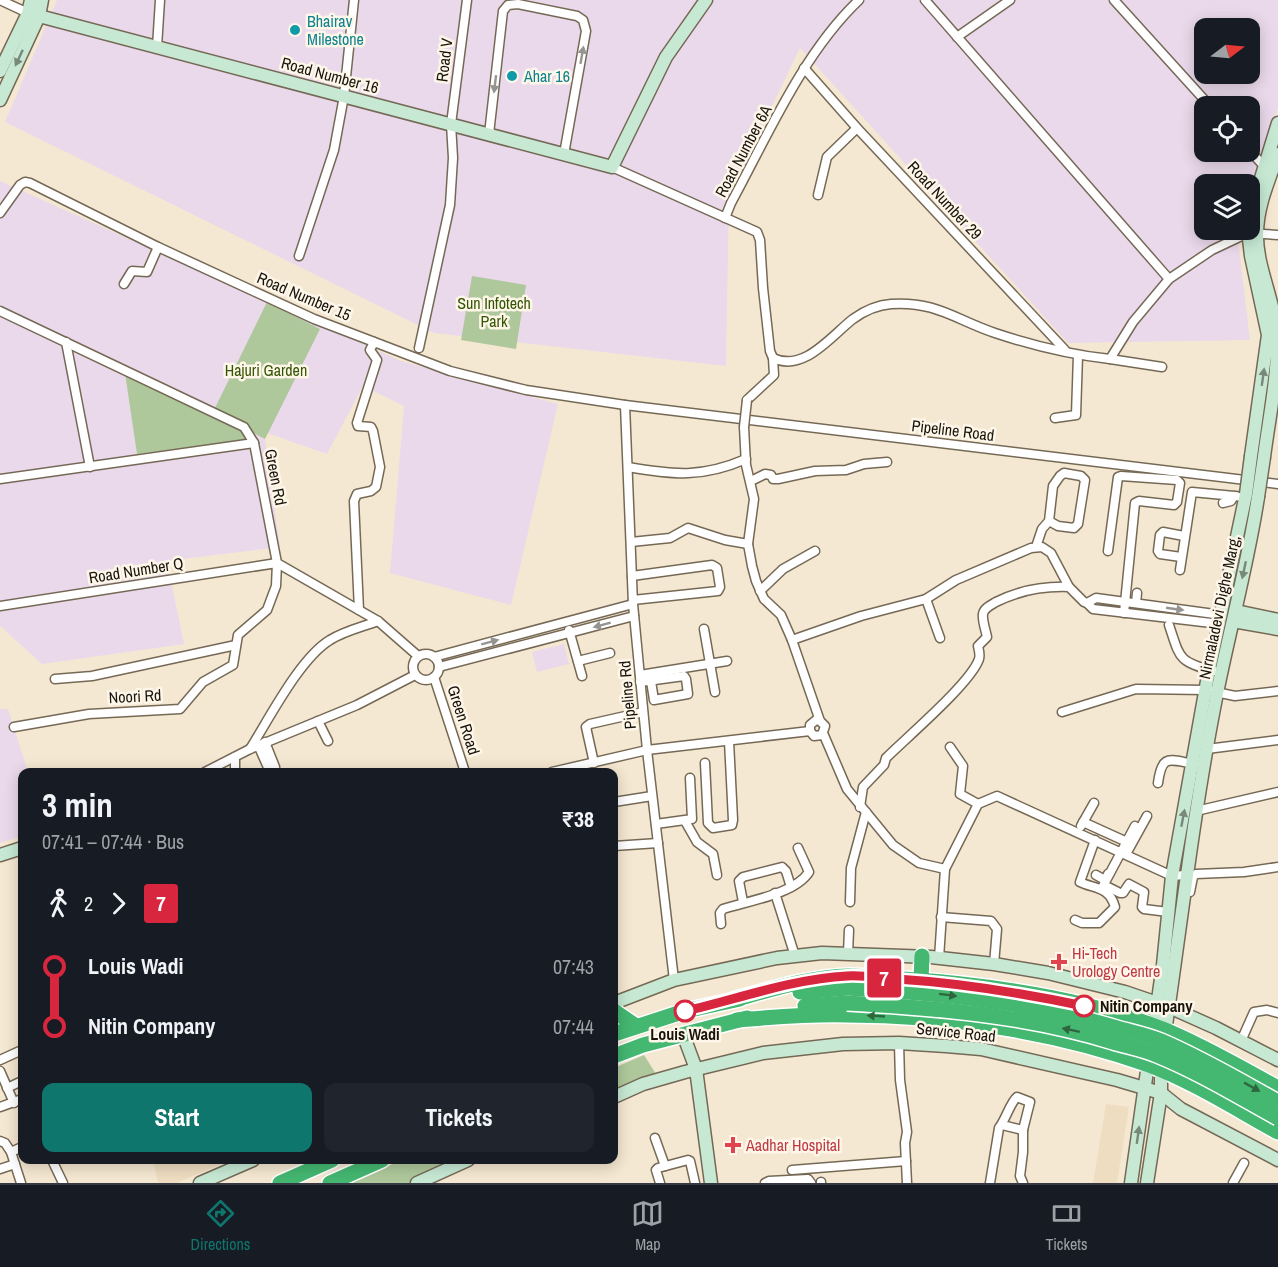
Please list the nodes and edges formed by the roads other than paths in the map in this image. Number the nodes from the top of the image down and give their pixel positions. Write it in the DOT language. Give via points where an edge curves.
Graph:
graph roads {
  1 [pos="0,0"];
  2 [pos="31,0"];
  3 [pos="42,0"];
  4 [pos="160,0"];
  5 [pos="354,0"];
  6 [pos="467,0"];
  7 [pos="706,0"];
  8 [pos="859,0"];
  9 [pos="925,0"];
  10 [pos="1010,0"];
  11 [pos="1114,0"];
  12 [pos="33,14"];
  13 [pos="957,37"];
  14 [pos="157,47"];
  15 [pos="804,68"];
  16 [pos="0,71"];
  17 [pos="344,96"];
  18 [pos="1201,96"];
  19 [pos="0,100"];
  20 [pos="1278,123"];
  21 [pos="451,124"];
  22 [pos="857,128"];
  23 [pos="489,134"];
  24 [pos="564,154"];
  25 [pos="1278,154"];
  26 [pos="1260,162"];
  27 [pos="1264,166"];
  28 [pos="612,167"];
  29 [pos="1260,180"];
  30 [pos="818,195"];
  31 [pos="1260,207"];
  32 [pos="0,213"];
  33 [pos="725,218"];
  34 [pos="1260,234"];
  35 [pos="1278,235"];
  36 [pos="1235,240"];
  37 [pos="1252,240"];
  38 [pos="1253,240"];
  39 [pos="158,247"];
  40 [pos="299,256"];
  41 [pos="1168,279"];
  42 [pos="124,284"];
  43 [pos="0,311"];
  44 [pos="1276,314"];
  45 [pos="66,342"];
  46 [pos="374,342"];
  47 [pos="419,348"];
  48 [pos="1065,351"];
  49 [pos="1078,355"];
  50 [pos="773,358"];
  51 [pos="1110,359"];
  52 [pos="1162,367"];
  53 [pos="625,405"];
  54 [pos="1264,415"];
  55 [pos="1055,418"];
  56 [pos="254,443"];
  57 [pos="746,459"];
  58 [pos="887,462"];
  59 [pos="682,463"];
  60 [pos="90,466"];
  61 [pos="628,467"];
  62 [pos="668,472"];
  63 [pos="0,479"];
  64 [pos="751,480"];
  65 [pos="1278,484"];
  66 [pos="1246,496"];
  67 [pos="1222,503"];
  68 [pos="1242,511"];
  69 [pos="1256,513"];
  70 [pos="1049,521"];
  71 [pos="1184,536"];
  72 [pos="631,542"];
  73 [pos="748,544"];
  74 [pos="1036,547"];
  75 [pos="815,551"];
  76 [pos="1108,551"];
  77 [pos="1182,557"];
  78 [pos="278,563"];
  79 [pos="1180,570"];
  80 [pos="632,576"];
  81 [pos="1069,587"];
  82 [pos="760,591"];
  83 [pos="1135,593"];
  84 [pos="926,599"];
  85 [pos="633,602"];
  86 [pos="1087,603"];
  87 [pos="1131,603"];
  88 [pos="0,606"];
  89 [pos="359,610"];
  90 [pos="1124,613"];
  91 [pos="634,616"];
  92 [pos="1234,616"];
  93 [pos="1221,620"];
  94 [pos="1278,620"];
  95 [pos="378,621"];
  96 [pos="567,622"];
  97 [pos="1169,625"];
  98 [pos="704,629"];
  99 [pos="1278,629"];
  100 [pos="570,633"];
  101 [pos="940,638"];
  102 [pos="792,640"];
  103 [pos="236,645"];
  104 [pos="610,653"];
  105 [pos="418,656"];
  106 [pos="434,657"];
  107 [pos="578,661"];
  108 [pos="727,661"];
  109 [pos="711,663"];
  110 [pos="439,667"];
  111 [pos="1215,671"];
  112 [pos="415,675"];
  113 [pos="582,676"];
  114 [pos="434,677"];
  115 [pos="640,678"];
  116 [pos="55,679"];
  117 [pos="651,681"];
  118 [pos="1278,691"];
  119 [pos="715,692"];
  120 [pos="1211,692"];
  121 [pos="643,712"];
  122 [pos="1062,712"];
  123 [pos="318,721"];
  124 [pos="820,721"];
  125 [pos="14,727"];
  126 [pos="810,731"];
  127 [pos="823,733"];
  128 [pos="1278,740"];
  129 [pos="328,741"];
  130 [pos="729,741"];
  131 [pos="258,746"];
  132 [pos="950,747"];
  133 [pos="1207,749"];
  134 [pos="647,750"];
  135 [pos="235,757"];
  136 [pos="594,763"];
  137 [pos="705,763"];
  138 [pos="1199,765"];
  139 [pos="213,768"];
  140 [pos="235,768"];
  141 [pos="272,768"];
  142 [pos="464,768"];
  143 [pos="571,768"];
  144 [pos="690,778"];
  145 [pos="1158,783"];
  146 [pos="1278,792"];
  147 [pos="652,796"];
  148 [pos="618,801"];
  149 [pos="1094,803"];
  150 [pos="978,804"];
  151 [pos="863,810"];
  152 [pos="1196,811"];
  153 [pos="1147,816"];
  154 [pos="685,821"];
  155 [pos="1083,822"];
  156 [pos="656,824"];
  157 [pos="1136,826"];
  158 [pos="1078,832"];
  159 [pos="1095,840"];
  160 [pos="1127,842"];
  161 [pos="658,843"];
  162 [pos="618,846"];
  163 [pos="18,849"];
  164 [pos="798,849"];
  165 [pos="1121,852"];
  166 [pos="0,855"];
  167 [pos="1278,867"];
  168 [pos="945,869"];
  169 [pos="717,875"];
  170 [pos="1096,875"];
  171 [pos="1185,875"];
  172 [pos="1172,876"];
  173 [pos="1105,882"];
  174 [pos="791,887"];
  175 [pos="775,893"];
  176 [pos="744,902"];
  177 [pos="850,902"];
  178 [pos="1168,912"];
  179 [pos="941,917"];
  180 [pos="1075,920"];
  181 [pos="721,924"];
  182 [pos="849,930"];
  183 [pos="848,953"];
  184 [pos="795,956"];
  185 [pos="922,956"];
  186 [pos="939,958"];
  187 [pos="994,964"];
  188 [pos="1175,966"];
  189 [pos="674,980"];
  190 [pos="921,980"];
  191 [pos="847,995"];
  192 [pos="733,1000"];
  193 [pos="618,1001"];
  194 [pos="1163,1005"];
  195 [pos="1278,1013"];
  196 [pos="618,1014"];
  197 [pos="737,1020"];
  198 [pos="636,1026"];
  199 [pos="1160,1028"];
  200 [pos="618,1033"];
  201 [pos="683,1034"];
  202 [pos="1240,1041"];
  203 [pos="899,1043"];
  204 [pos="1206,1050"];
  205 [pos="18,1052"];
  206 [pos="618,1054"];
  207 [pos="0,1060"];
  208 [pos="1278,1060"];
  209 [pos="1154,1067"];
  210 [pos="696,1069"];
  211 [pos="0,1071"];
  212 [pos="18,1083"];
  213 [pos="1188,1083"];
  214 [pos="7,1088"];
  215 [pos="1145,1088"];
  216 [pos="1278,1088"];
  217 [pos="1161,1093"];
  218 [pos="618,1095"];
  219 [pos="18,1101"];
  220 [pos="1278,1102"];
  221 [pos="14,1103"];
  222 [pos="0,1107"];
  223 [pos="1278,1118"];
  224 [pos="1002,1125"];
  225 [pos="1023,1130"];
  226 [pos="1278,1132"];
  227 [pos="655,1138"];
  228 [pos="0,1141"];
  229 [pos="18,1149"];
  230 [pos="10,1152"];
  231 [pos="1278,1160"];
  232 [pos="906,1161"];
  233 [pos="1244,1163"];
  234 [pos="15,1164"];
  235 [pos="54,1164"];
  236 [pos="244,1164"];
  237 [pos="323,1164"];
  238 [pos="373,1164"];
  239 [pos="462,1164"];
  240 [pos="665,1166"];
  241 [pos="0,1169"];
  242 [pos="792,1170"];
  243 [pos="441,1178"];
  244 [pos="1131,1181"];
  245 [pos="988,1182"];
  246 [pos="21,1183"];
  247 [pos="63,1183"];
  248 [pos="200,1183"];
  249 [pos="280,1183"];
  250 [pos="330,1183"];
  251 [pos="417,1183"];
  252 [pos="660,1183"];
  253 [pos="695,1183"];
  254 [pos="711,1183"];
  255 [pos="765,1183"];
  256 [pos="811,1183"];
  257 [pos="907,1183"];
  258 [pos="1023,1183"];
  259 [pos="1149,1183"];
  260 [pos="1233,1183"];
  1 -- 12 [label="street"];
  2 -- 12 [label="street"];
  3 -- 12 [label="street"];
  4 -- 14 [label="street"];
  5 -- 17 [label="street"];
  6 -- 21 [label="street, Road V"];
  7 -- 28 [label="street" via="666,57"];
  8 -- 15 [label="street, Road Number 6A" via="839,19"];
  9 -- 13 [label="street"];
  10 -- 13 [label="street"];
  11 -- 18 [label="street"];
  12 -- 14 [label="street, Road Number 16"];
  12 -- 16 [label="street"];
  12 -- 19 [label="street, one-way"];
  13 -- 41 [label="street"];
  14 -- 17 [label="street, Road Number 16"];
  15 -- 22 [label="street, Road Number 29"];
  15 -- 33 [label="street, Road Number 6A"];
  17 -- 21 [label="street, Road Number 16"];
  17 -- 40 [label="street" via="334,150"];
  20 -- 27 [label="street"];
  21 -- 23 [label="street, Road Number 16"];
  21 -- 47 [label="street, Road V" via="450,205"];
  22 -- 30 [label="street" via="827,157"];
  22 -- 48 [label="street, Road Number 29"];
  23 -- 24 [label="street, Road Number 16"];
  24 -- 23 [label="street, one-way" via="586,31 584,20 577,16 518,4 503,10"];
  24 -- 28 [label="street, Road Number 16"];
  25 -- 31 [label="street, Nirmaladevi Dighe Marg,"];
  26 -- 27 [label="street"];
  27 -- 29 [label="street"];
  28 -- 33 [label="street, Road Number 6A"];
  32 -- 39 [label="street, Road Number 15" via="25,182"];
  33 -- 50 [label="street" via="759,235"];
  34 -- 35 [label="street"];
  36 -- 41 [label="street"];
  54 -- 37 [label="street, Nirmaladevi Dighe Marg,, one-way" via="1268,335"];
  38 -- 44 [label="street, Nirmaladevi Dighe Marg,"];
  39 -- 42 [label="street" via="147,272 132,271"];
  39 -- 46 [label="street, Road Number 15" via="314,319"];
  41 -- 51 [label="street" via="1133,322"];
  43 -- 45 [label="street, Green Rd"];
  44 -- 54 [label="street, Nirmaladevi Dighe Marg," via="1275,380"];
  45 -- 56 [label="street, Green Rd" via="244,427"];
  45 -- 60 [label="street"];
  46 -- 53 [label="street, Road Number 15" via="450,371 493,382"];
  46 -- 89 [label="street" via="370,350 377,360 357,423 371,427 380,467 376,487 357,494 354,501"];
  48 -- 49 [label="street"];
  48 -- 50 [label="street" via="994,333 949,312 906,303 865,311 820,348 801,358 783,362"];
  49 -- 51 [label="street"];
  49 -- 55 [label="street" via="1076,415"];
  50 -- 57 [label="street, bridge" via="774,375 747,400"];
  51 -- 52 [label="street"];
  53 -- 61 [label="street, Pipeline Rd"];
  53 -- 65 [label="street, Pipeline Road"];
  54 -- 66 [label="street, Nirmaladevi Dighe Marg,, bridge"];
  56 -- 60 [label="street"];
  56 -- 78 [label="street, Green Rd"];
  57 -- 62 [label="street" via="707,472"];
  57 -- 64 [label="street"];
  58 -- 64 [label="street" via="778,479 765,474"];
  59 -- 62 [label="street" via="681,469"];
  60 -- 63 [label="street"];
  61 -- 62 [label="street"];
  61 -- 72 [label="street, Pipeline Rd"];
  64 -- 73 [label="street" via="754,499"];
  66 -- 67 [label="street"];
  66 -- 68 [label="street, Nirmaladevi Dighe Marg,"];
  66 -- 69 [label="street, Nirmaladevi Dighe Marg,"];
  66 -- 71 [label="street" via="1192,492"];
  68 -- 69 [label="street"];
  68 -- 93 [label="street, Nirmaladevi Dighe Marg,"];
  69 -- 92 [label="street, Nirmaladevi Dighe Marg,, one-way"];
  70 -- 70 [label="street" via="1056,481 1064,474 1081,476 1085,480 1078,524 1074,528"];
  70 -- 74 [label="street"];
  71 -- 77 [label="street"];
  71 -- 77 [label="street" via="1163,532 1158,551"];
  72 -- 73 [label="street" via="670,538 688,528"];
  72 -- 80 [label="street, Pipeline Rd"];
  73 -- 82 [label="street"];
  74 -- 81 [label="street" via="1051,553"];
  74 -- 84 [label="street" via="956,580"];
  75 -- 82 [label="street" via="783,569"];
  76 -- 87 [label="street" via="1118,477 1180,483 1174,505 1135,503"];
  77 -- 79 [label="street"];
  78 -- 88 [label="street, Road Number Q"];
  78 -- 89 [label="street"];
  78 -- 103 [label="street, Noori Rd" via="276,586 267,610 238,635"];
  80 -- 85 [label="street, Pipeline Rd"];
  80 -- 85 [label="street" via="712,565 717,568 720,587 718,591"];
  81 -- 86 [label="street"];
  81 -- 151 [label="street" via="1029,589 987,608 983,614 987,637 978,646 980,658 958,689 886,758 863,787"];
  82 -- 102 [label="street" via="781,615"];
  83 -- 87 [label="street"];
  84 -- 101 [label="street"];
  84 -- 102 [label="street"];
  85 -- 91 [label="street, Pipeline Rd"];
  85 -- 96 [label="street"];
  86 -- 87 [label="street" via="1096,598"];
  86 -- 90 [label="street" via="1093,609"];
  87 -- 90 [label="street"];
  87 -- 93 [label="street, one-way"];
  89 -- 95 [label="street"];
  90 -- 93 [label="street"];
  91 -- 100 [label="street, one-way"];
  91 -- 115 [label="street, Pipeline Rd"];
  92 -- 94 [label="street"];
  92 -- 99 [label="street"];
  92 -- 111 [label="street, Nirmaladevi Dighe Marg,"];
  93 -- 111 [label="street, Nirmaladevi Dighe Marg,"];
  95 -- 105 [label="street"];
  95 -- 131 [label="street" via="330,639 317,650 296,676"];
  96 -- 100 [label="street"];
  106 -- 96 [label="street, one-way"];
  97 -- 111 [label="street" via="1179,656 1194,666"];
  98 -- 109 [label="street"];
  100 -- 107 [label="street"];
  100 -- 110 [label="street"];
  102 -- 124 [label="street"];
  103 -- 116 [label="street" via="92,676"];
  103 -- 125 [label="street, Noori Rd" via="233,665 203,682 180,709 89,714"];
  104 -- 107 [label="street"];
  105 -- 106 [label="street"];
  105 -- 112 [label="street" via="413,667"];
  106 -- 110 [label="street"];
  107 -- 113 [label="street"];
  108 -- 109 [label="street"];
  109 -- 115 [label="street"];
  109 -- 119 [label="street"];
  110 -- 114 [label="street"];
  111 -- 120 [label="street, Nirmaladevi Dighe Marg,"];
  112 -- 114 [label="street" via="423,680"];
  112 -- 123 [label="street"];
  114 -- 142 [label="street, Green Road"];
  115 -- 117 [label="street"];
  115 -- 121 [label="street, Pipeline Rd"];
  117 -- 117 [label="street" via="684,676 688,694 654,700"];
  118 -- 120 [label="street" via="1235,696"];
  120 -- 122 [label="street" via="1136,689"];
  120 -- 133 [label="street, Nirmaladevi Dighe Marg,"];
  120 -- 138 [label="street, Nirmaladevi Dighe Marg,"];
  121 -- 134 [label="street, Pipeline Rd"];
  121 -- 136 [label="street" via="586,727"];
  123 -- 129 [label="street"];
  123 -- 131 [label="street"];
  124 -- 126 [label="street" via="812,722"];
  124 -- 127 [label="street" via="825,726"];
  126 -- 127 [label="street" via="814,736"];
  126 -- 130 [label="street"];
  127 -- 151 [label="street" via="847,789"];
  128 -- 133 [label="street"];
  130 -- 134 [label="street"];
  130 -- 137 [label="street" via="733,820 728,827 713,828 708,824"];
  131 -- 135 [label="street"];
  131 -- 141 [label="street"];
  132 -- 150 [label="street" via="963,766 960,794"];
  133 -- 138 [label="street, Nirmaladevi Dighe Marg,"];
  134 -- 136 [label="street"];
  134 -- 147 [label="street, Pipeline Rd"];
  135 -- 139 [label="street"];
  135 -- 140 [label="street"];
  136 -- 143 [label="street"];
  138 -- 145 [label="street" via="1170,760 1163,763"];
  138 -- 152 [label="street, Nirmaladevi Dighe Marg,"];
  172 -- 138 [label="street, Nirmaladevi Dighe Marg,, one-way"];
  144 -- 154 [label="street" via="693,816"];
  146 -- 152 [label="street"];
  147 -- 148 [label="street"];
  147 -- 156 [label="street, Pipeline Rd"];
  149 -- 155 [label="street"];
  150 -- 158 [label="street" via="998,796"];
  150 -- 168 [label="street"];
  151 -- 168 [label="street" via="893,844 919,863"];
  151 -- 177 [label="street" via="851,868"];
  152 -- 171 [label="street, Nirmaladevi Dighe Marg,"];
  153 -- 165 [label="street"];
  154 -- 156 [label="street"];
  154 -- 169 [label="street" via="697,842 713,854"];
  155 -- 158 [label="street"];
  155 -- 160 [label="street"];
  156 -- 161 [label="street, Pipeline Rd"];
  157 -- 160 [label="street"];
  158 -- 159 [label="street"];
  159 -- 165 [label="street"];
  159 -- 173 [label="street" via="1080,882"];
  160 -- 165 [label="street"];
  161 -- 162 [label="street"];
  161 -- 189 [label="street, Pipeline Rd"];
  163 -- 166 [label="street"];
  164 -- 174 [label="street" via="809,872"];
  165 -- 172 [label="street"];
  165 -- 173 [label="street" via="1110,864"];
  167 -- 188 [label="street" via="1196,874 1179,966"];
  168 -- 179 [label="street"];
  170 -- 173 [label="street"];
  171 -- 172 [label="street"];
  171 -- 188 [label="street, Nirmaladevi Dighe Marg,"];
  172 -- 178 [label="street, Nirmaladevi Dighe Marg,"];
  173 -- 178 [label="street" via="1120,893 1129,884 1144,892 1144,909"];
  173 -- 180 [label="street" via="1115,907 1099,923"];
  174 -- 175 [label="street"];
  174 -- 176 [label="street" via="782,867 743,877 739,881"];
  175 -- 176 [label="street"];
  175 -- 184 [label="street"];
  176 -- 181 [label="street" via="720,910"];
  178 -- 194 [label="street, Nirmaladevi Dighe Marg,"];
  179 -- 186 [label="street"];
  179 -- 187 [label="street" via="995,924"];
  182 -- 183 [label="street"];
  183 -- 184 [label="street"];
  183 -- 185 [label="street"];
  184 -- 189 [label="street"];
  185 -- 186 [label="street"];
  185 -- 190 [label="highway"];
  186 -- 187 [label="street"];
  187 -- 194 [label="street" via="1048,973"];
  188 -- 194 [label="street, Nirmaladevi Dighe Marg,"];
  189 -- 193 [label="street"];
  190 -- 192 [label="highway" via="848,976 792,984"];
  190 -- 199 [label="highway" via="1014,991"];
  191 -- 192 [label="highway"];
  191 -- 197 [label="highway"];
  191 -- 220 [label="highway, one-way, bridge" via="934,993 1012,1003 1093,1020 1159,1041"];
  223 -- 191 [label="highway, one-way, bridge" via="1156,1055 1090,1035 1011,1017"];
  192 -- 198 [label="highway"];
  194 -- 199 [label="street, Nirmaladevi Dighe Marg,"];
  194 -- 202 [label="street"];
  195 -- 202 [label="street" via="1254,1012"];
  196 -- 198 [label="highway"];
  197 -- 201 [label="highway"];
  209 -- 197 [label="highway, one-way" via="1087,1046 1010,1029 933,1019 847,1015"];
  198 -- 200 [label="highway"];
  199 -- 204 [label="highway"];
  199 -- 209 [label="street, Nirmaladevi Dighe Marg,"];
  201 -- 206 [label="highway"];
  201 -- 210 [label="street"];
  202 -- 208 [label="street"];
  203 -- 210 [label="street, Service Road" via="843,1044 763,1053"];
  203 -- 215 [label="street, Service Road" via="981,1049"];
  203 -- 232 [label="street"];
  204 -- 213 [label="highway" via="1188,1060"];
  204 -- 216 [label="highway"];
  205 -- 207 [label="street"];
  209 -- 213 [label="highway"];
  209 -- 215 [label="street"];
  209 -- 217 [label="street"];
  210 -- 218 [label="street, Service Road"];
  210 -- 254 [label="street"];
  211 -- 214 [label="street"];
  212 -- 214 [label="street"];
  213 -- 226 [label="highway"];
  214 -- 221 [label="street"];
  215 -- 217 [label="street, Service Road"];
  244 -- 215 [label="street, one-way"];
  217 -- 231 [label="street, Service Road" via="1181,1108"];
  217 -- 259 [label="street"];
  219 -- 221 [label="street"];
  221 -- 222 [label="street"];
  224 -- 225 [label="street"];
  224 -- 225 [label="street" via="1017,1097 1030,1102"];
  224 -- 245 [label="street"];
  225 -- 258 [label="street"];
  227 -- 240 [label="street"];
  228 -- 230 [label="street"];
  229 -- 230 [label="street"];
  230 -- 234 [label="street"];
  232 -- 242 [label="street"];
  232 -- 257 [label="street"];
  233 -- 260 [label="street"];
  234 -- 241 [label="street"];
  234 -- 246 [label="street"];
  235 -- 247 [label="street"];
  236 -- 248 [label="street"];
  237 -- 249 [label="highway"];
  238 -- 250 [label="highway"];
  239 -- 243 [label="street"];
  240 -- 252 [label="street" via="656,1170"];
  240 -- 253 [label="street" via="690,1161"];
  243 -- 251 [label="street"];
  244 -- 259 [label="street"];
  255 -- 256 [label="street" via="808,1179"];
}
